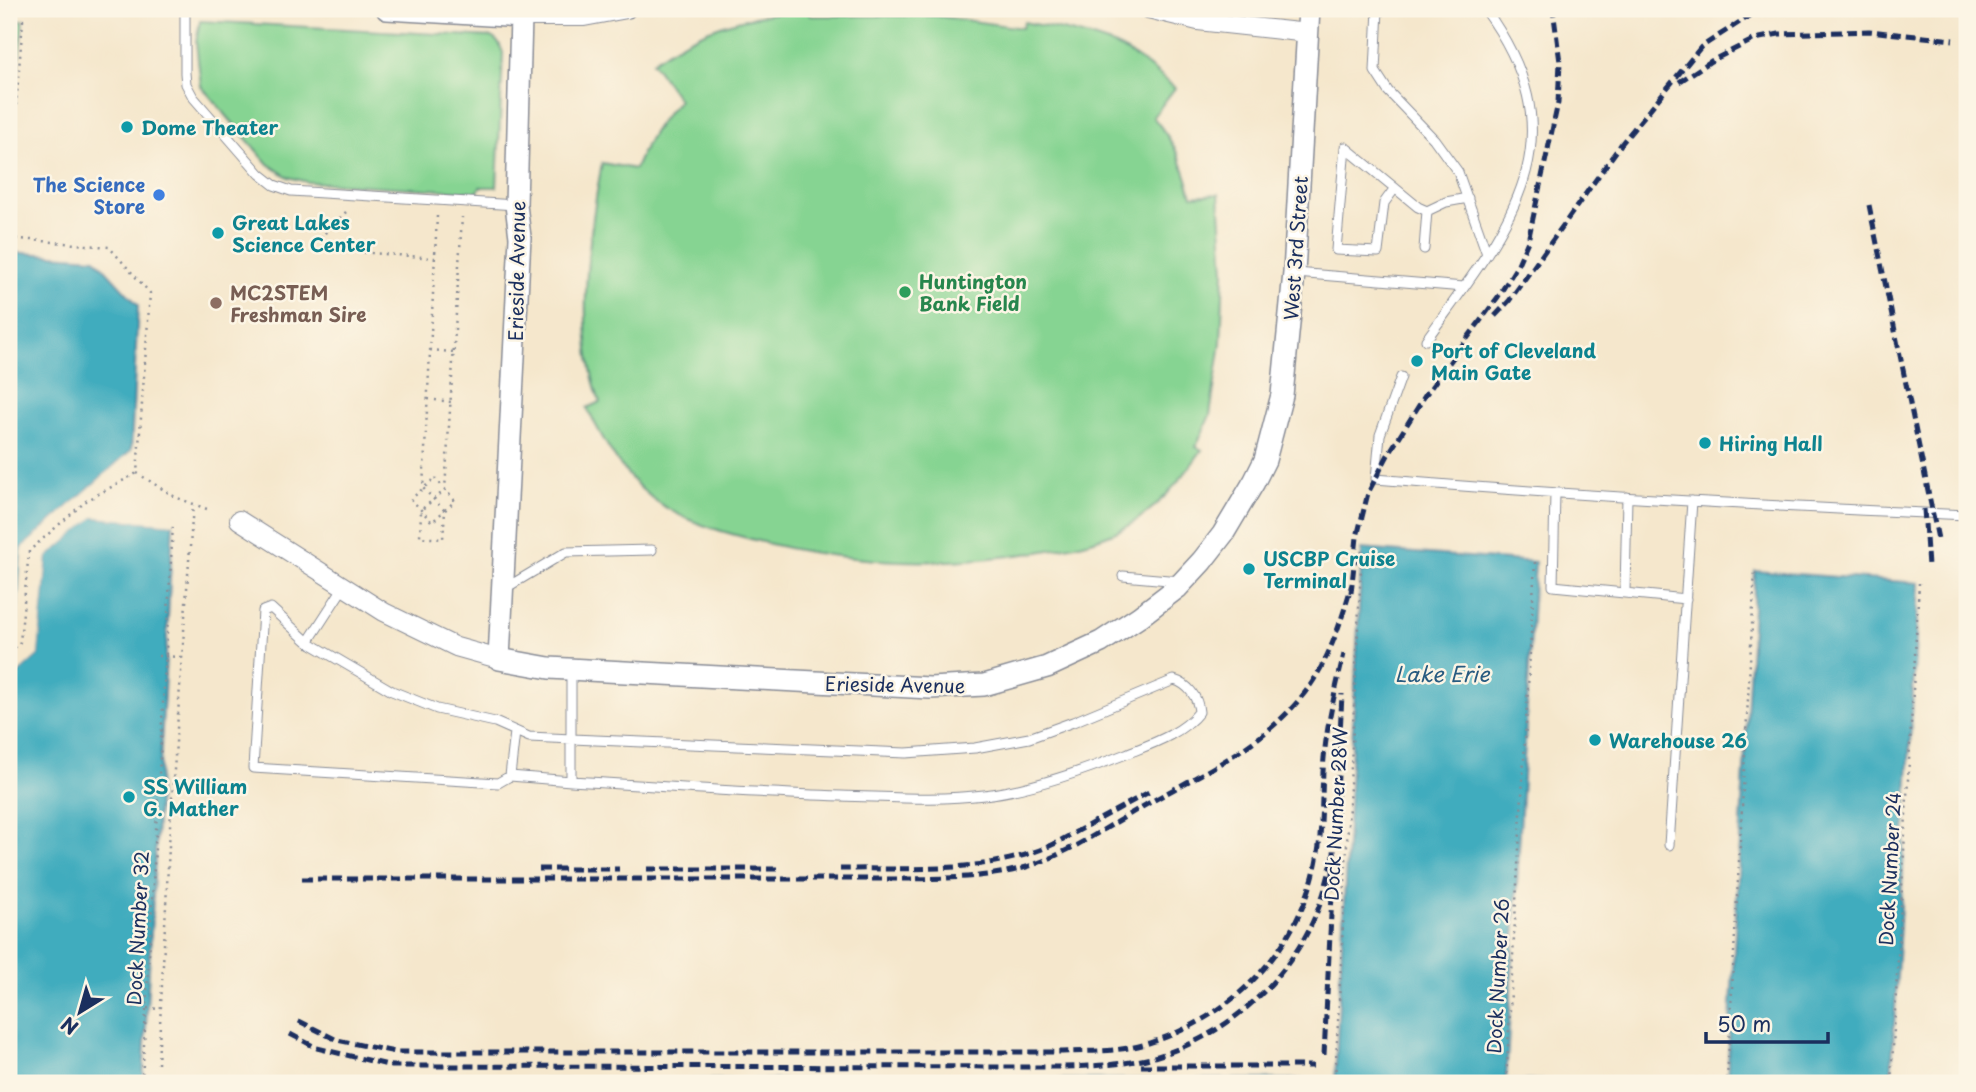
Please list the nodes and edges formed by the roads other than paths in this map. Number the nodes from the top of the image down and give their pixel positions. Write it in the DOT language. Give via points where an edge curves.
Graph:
graph roads {
  1 [pos="185,9"];
  2 [pos="387,9"];
  3 [pos="626,9"];
  4 [pos="1148,9"];
  5 [pos="1310,9"];
  6 [pos="1378,9"];
  7 [pos="1485,9"];
  8 [pos="521,17"];
  9 [pos="1308,33"];
  10 [pos="1395,188"];
  11 [pos="1468,198"];
  12 [pos="516,205"];
  13 [pos="1427,211"];
  14 [pos="1424,249"];
  15 [pos="1487,254"];
  16 [pos="1294,273"];
  17 [pos="1464,287"];
  18 [pos="1426,340"];
  19 [pos="1401,377"];
  20 [pos="1254,482"];
  21 [pos="1555,493"];
  22 [pos="1628,497"];
  23 [pos="1692,501"];
  24 [pos="1967,515"];
  25 [pos="239,520"];
  26 [pos="652,550"];
  27 [pos="1123,576"];
  28 [pos="1183,581"];
  29 [pos="343,587"];
  30 [pos="502,589"];
  31 [pos="1625,592"];
  32 [pos="1686,599"];
  33 [pos="308,642"];
  34 [pos="499,659"];
  35 [pos="570,670"];
  36 [pos="515,732"];
  37 [pos="572,739"];
  38 [pos="510,776"];
  39 [pos="571,781"];
  40 [pos="1668,845"];
  1 -- 12 [label="lane" via="185,73 193,97 274,185 291,191"];
  2 -- 8 [label="street"];
  3 -- 8 [label="street" via="583,17"];
  4 -- 9 [label="street" via="1198,21"];
  5 -- 9 [label="street, West 3rd Street"];
  6 -- 11 [label="lane" via="1375,71 1434,139 1458,172"];
  7 -- 15 [label="lane" via="1517,59 1532,124 1520,198"];
  8 -- 12 [label="street, Erieside Avenue"];
  9 -- 16 [label="street, West 3rd Street"];
  10 -- 10 [label="lane" via="1345,146 1336,250 1378,252 1384,203"];
  10 -- 13 [label="lane"];
  11 -- 13 [label="lane"];
  11 -- 15 [label="lane"];
  12 -- 30 [label="street, Erieside Avenue" via="520,237"];
  13 -- 14 [label="lane"];
  15 -- 17 [label="lane"];
  16 -- 17 [label="lane"];
  16 -- 20 [label="street, West 3rd Street" via="1283,395"];
  17 -- 18 [label="lane"];
  19 -- 21 [label="lane" via="1380,435 1376,478"];
  20 -- 28 [label="street, Erieside Avenue" via="1223,534"];
  21 -- 22 [label="lane"];
  21 -- 31 [label="lane" via="1553,586"];
  22 -- 23 [label="lane"];
  22 -- 31 [label="lane"];
  23 -- 24 [label="lane"];
  23 -- 32 [label="lane"];
  25 -- 29 [label="street, Erieside Avenue"];
  26 -- 30 [label="lane" via="566,552"];
  27 -- 28 [label="lane"];
  28 -- 35 [label="street, Erieside Avenue" via="1101,642 1047,667 984,685 930,688"];
  29 -- 33 [label="lane"];
  29 -- 34 [label="street, Erieside Avenue" via="425,633"];
  30 -- 34 [label="street, Erieside Avenue"];
  31 -- 32 [label="lane"];
  32 -- 40 [label="lane"];
  33 -- 36 [label="lane" via="392,691"];
  33 -- 38 [label="lane" via="271,608 263,611 253,768 498,783"];
  34 -- 35 [label="street, Erieside Avenue"];
  35 -- 37 [label="lane"];
  36 -- 37 [label="lane"];
  36 -- 38 [label="lane"];
  37 -- 39 [label="lane"];
  37 -- 39 [label="lane" via="906,752 975,748 1040,734 1174,680 1198,700 1199,712 1160,741 1094,766 987,795 944,799 792,794"];
  38 -- 39 [label="lane"];
}
